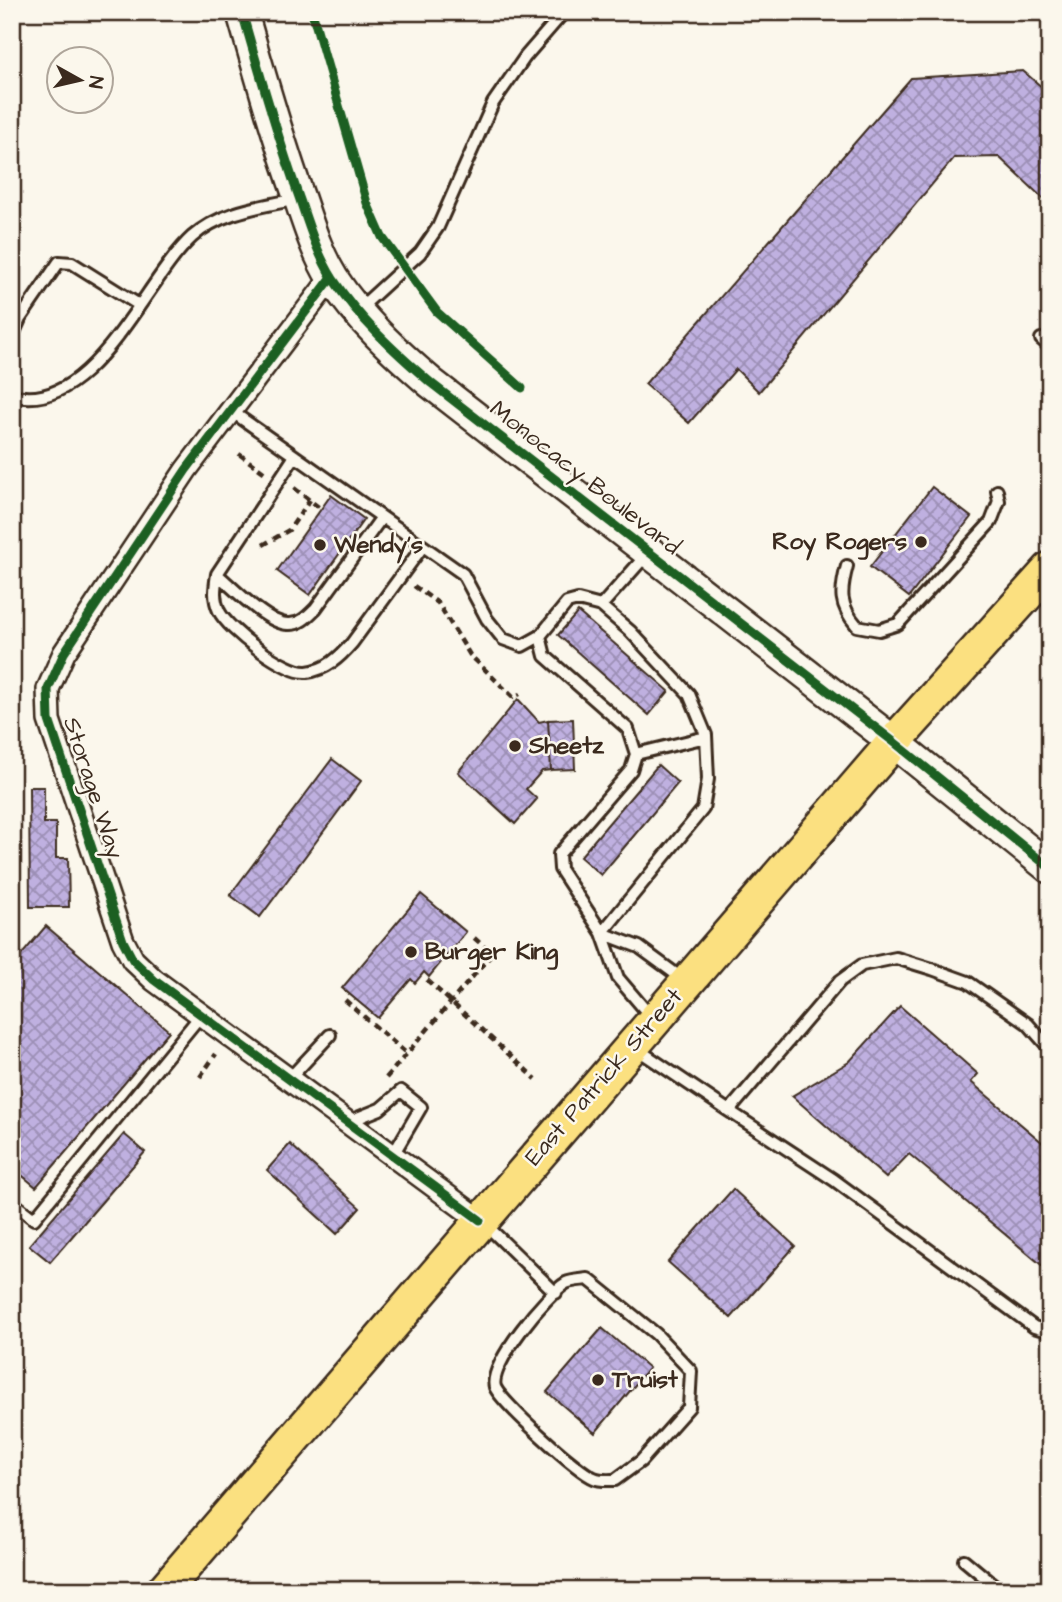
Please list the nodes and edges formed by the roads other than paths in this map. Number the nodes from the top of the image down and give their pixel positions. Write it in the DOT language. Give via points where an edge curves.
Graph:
graph roads {
  1 [pos="242,12"];
  2 [pos="565,12"];
  3 [pos="299,198"];
  4 [pos="332,277"];
  5 [pos="139,305"];
  6 [pos="357,311"];
  7 [pos="12,337"];
  8 [pos="1041,339"];
  9 [pos="1050,347"];
  10 [pos="12,394"];
  11 [pos="231,411"];
  12 [pos="295,456"];
  13 [pos="997,491"];
  14 [pos="382,517"];
  15 [pos="423,546"];
  16 [pos="649,552"];
  17 [pos="847,566"];
  18 [pos="1050,569"];
  19 [pos="218,574"];
  20 [pos="601,606"];
  21 [pos="540,636"];
  22 [pos="706,737"];
  23 [pos="1050,741"];
  24 [pos="894,742"];
  25 [pos="636,754"];
  26 [pos="1050,762"];
  27 [pos="1050,867"];
  28 [pos="12,878"];
  29 [pos="12,931"];
  30 [pos="602,933"];
  31 [pos="688,982"];
  32 [pos="201,1015"];
  33 [pos="654,1020"];
  34 [pos="330,1035"];
  35 [pos="632,1046"];
  36 [pos="1050,1049"];
  37 [pos="290,1078"];
  38 [pos="729,1111"];
  39 [pos="349,1121"];
  40 [pos="394,1153"];
  41 [pos="12,1202"];
  42 [pos="480,1220"];
  43 [pos="556,1293"];
  44 [pos="1050,1332"];
  45 [pos="964,1560"];
  46 [pos="164,1590"];
  47 [pos="1000,1590"];
  1 -- 3 [label="main road, Monocacy Boulevard"];
  2 -- 6 [label="lane" via="493,103 438,227 420,253"];
  3 -- 4 [label="main road, Monocacy Boulevard"];
  3 -- 5 [label="lane" via="219,217 170,260"];
  4 -- 6 [label="main road, Monocacy Boulevard"];
  4 -- 11 [label="street, Storage Way"];
  5 -- 7 [label="lane" via="72,263 59,262"];
  5 -- 10 [label="lane" via="107,350 72,383 41,396"];
  6 -- 16 [label="main road, Monocacy Boulevard" via="431,383"];
  8 -- 9 [label="lane"];
  11 -- 12 [label="lane"];
  11 -- 32 [label="street, Storage Way" via="186,470 64,653 48,689 50,720 123,941 133,960 154,980"];
  12 -- 14 [label="lane"];
  12 -- 19 [label="lane"];
  13 -- 17 [label="lane" via="999,501 991,522 898,624 879,630 857,626 844,610 840,593"];
  14 -- 15 [label="lane"];
  14 -- 19 [label="lane" via="316,608 290,625 276,622"];
  15 -- 19 [label="lane" via="339,659 306,672 291,670 228,627 214,593"];
  15 -- 21 [label="lane" via="463,574 503,639 522,646"];
  16 -- 20 [label="lane"];
  16 -- 24 [label="main road, Monocacy Boulevard"];
  18 -- 24 [label="main road, East Patrick Street"];
  20 -- 21 [label="lane" via="578,600 567,603"];
  20 -- 22 [label="lane" via="631,631 689,694"];
  21 -- 25 [label="lane" via="544,656 628,729"];
  22 -- 25 [label="lane"];
  22 -- 30 [label="lane" via="708,779 703,809"];
  23 -- 26 [label="lane"];
  24 -- 27 [label="main road, Monocacy Boulevard"];
  24 -- 31 [label="main road, East Patrick Street"];
  25 -- 30 [label="lane" via="631,770 559,855 560,869"];
  28 -- 29 [label="lane"];
  30 -- 31 [label="lane" via="639,947"];
  30 -- 33 [label="lane" via="618,978"];
  31 -- 33 [label="main road, East Patrick Street"];
  32 -- 37 [label="street, Storage Way"];
  32 -- 41 [label="lane" via="34,1219"];
  33 -- 35 [label="main road, East Patrick Street"];
  34 -- 37 [label="lane"];
  35 -- 38 [label="lane"];
  35 -- 42 [label="main road, East Patrick Street"];
  36 -- 38 [label="lane" via="1028,1024 968,982 896,958 862,965 840,981"];
  37 -- 39 [label="street, Storage Way"];
  38 -- 44 [label="lane" via="834,1180 1034,1327"];
  39 -- 40 [label="street, Storage Way"];
  39 -- 40 [label="lane" via="380,1109 401,1091 421,1107"];
  40 -- 42 [label="street, Storage Way"];
  42 -- 43 [label="lane"];
  42 -- 46 [label="main road, East Patrick Street"];
  43 -- 43 [label="lane" via="510,1345 496,1368 495,1386 507,1403 576,1466 595,1479 615,1480 641,1461 689,1407 691,1371 656,1334 587,1279 567,1282"];
  45 -- 47 [label="lane"];
}
